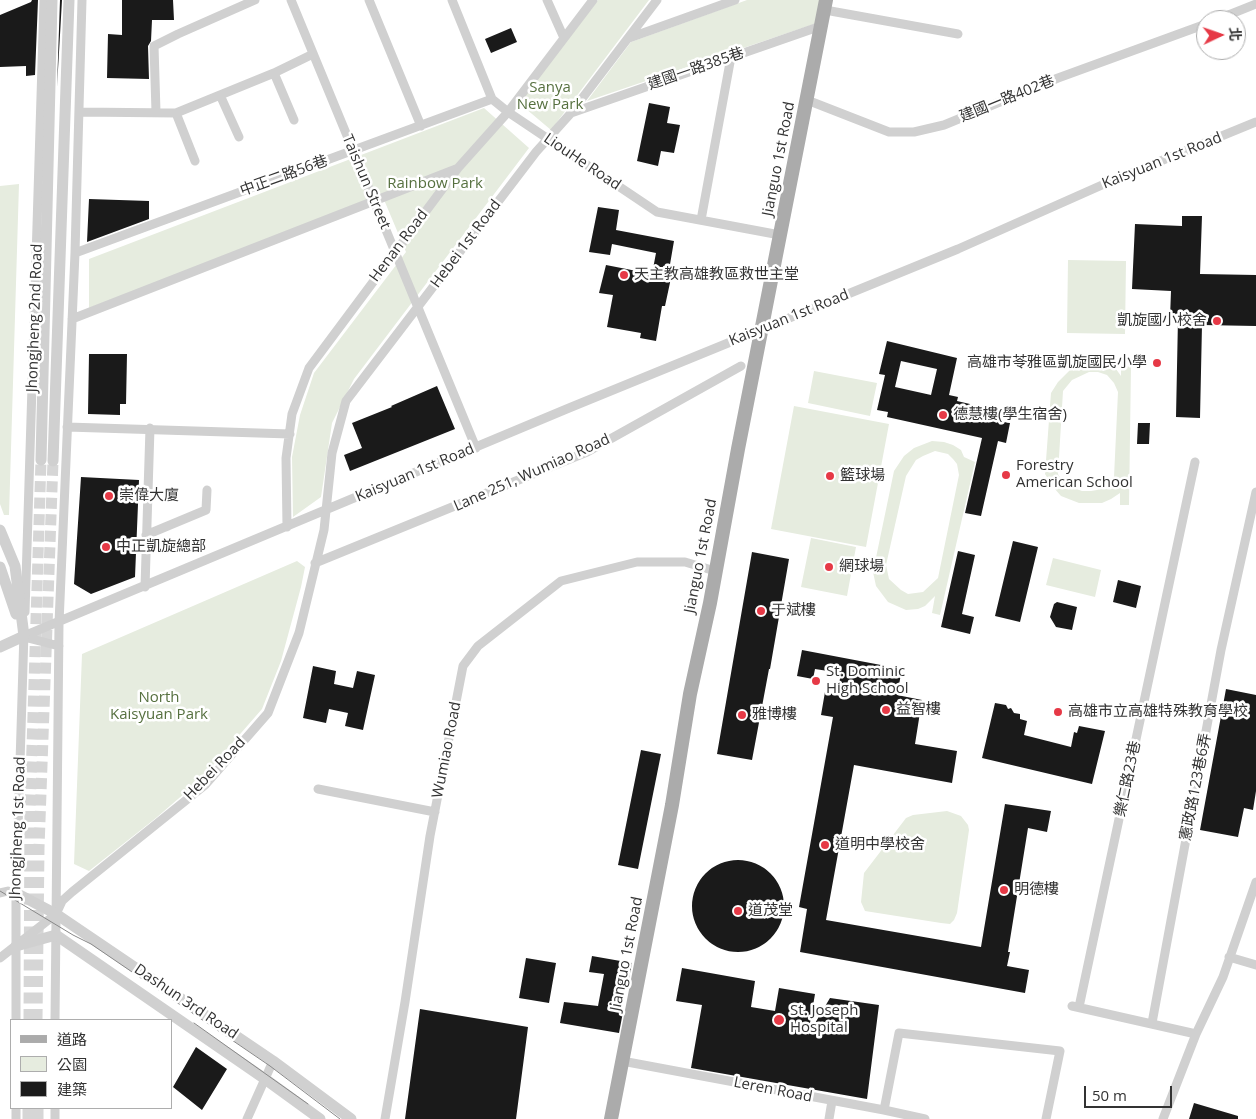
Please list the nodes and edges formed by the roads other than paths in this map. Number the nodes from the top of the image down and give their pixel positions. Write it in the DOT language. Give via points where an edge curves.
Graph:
graph roads {
  1 [pos="44,0"];
  2 [pos="52,0"];
  3 [pos="69,0"];
  4 [pos="82,0"];
  5 [pos="255,0"];
  6 [pos="291,0"];
  7 [pos="369,0"];
  8 [pos="452,0"];
  9 [pos="547,0"];
  10 [pos="593,0"];
  11 [pos="658,0"];
  12 [pos="735,0"];
  13 [pos="1256,4"];
  14 [pos="826,5"];
  15 [pos="1241,10"];
  16 [pos="821,26"];
  17 [pos="1196,28"];
  18 [pos="958,34"];
  19 [pos="564,38"];
  20 [pos="628,38"];
  21 [pos="313,54"];
  22 [pos="731,57"];
  23 [pos="274,73"];
  24 [pos="220,95"];
  25 [pos="492,99"];
  26 [pos="807,100"];
  27 [pos="80,112"];
  28 [pos="156,112"];
  29 [pos="508,112"];
  30 [pos="176,113"];
  31 [pos="571,113"];
  32 [pos="294,120"];
  33 [pos="1256,122"];
  34 [pos="421,126"];
  35 [pos="240,137"];
  36 [pos="547,138"];
  37 [pos="353,151"];
  38 [pos="195,161"];
  39 [pos="458,168"];
  40 [pos="374,201"];
  41 [pos="701,220"];
  42 [pos="780,235"];
  43 [pos="395,251"];
  44 [pos="75,253"];
  45 [pos="418,307"];
  46 [pos="72,319"];
  47 [pos="762,329"];
  48 [pos="741,366"];
  49 [pos="67,427"];
  50 [pos="150,428"];
  51 [pos="290,434"];
  52 [pos="476,448"];
  53 [pos="41,460"];
  54 [pos="53,461"];
  55 [pos="1195,462"];
  56 [pos="207,490"];
  57 [pos="1256,492"];
  58 [pos="323,512"];
  59 [pos="287,527"];
  60 [pos="0,530"];
  61 [pos="146,535"];
  62 [pos="315,563"];
  63 [pos="0,567"];
  64 [pos="715,571"];
  65 [pos="145,587"];
  66 [pos="59,623"];
  67 [pos="24,636"];
  68 [pos="59,646"];
  69 [pos="0,647"];
  70 [pos="318,789"];
  71 [pos="435,812"];
  72 [pos="1256,882"];
  73 [pos="0,893"];
  74 [pos="16,893"];
  75 [pos="56,914"];
  76 [pos="56,935"];
  77 [pos="16,946"];
  78 [pos="1229,957"];
  79 [pos="0,958"];
  80 [pos="1256,966"];
  81 [pos="16,1019"];
  82 [pos="55,1019"];
  83 [pos="1152,1023"];
  84 [pos="1196,1034"];
  85 [pos="273,1061"];
  86 [pos="622,1061"];
  87 [pos="264,1079"];
  88 [pos="832,1101"];
  89 [pos="884,1110"];
  90 [pos="902,1116"];
  91 [pos="247,1119"];
  92 [pos="320,1119"];
  93 [pos="351,1119"];
  94 [pos="385,1119"];
  95 [pos="612,1119"];
  96 [pos="829,1119"];
  97 [pos="925,1119"];
  98 [pos="1046,1119"];
  99 [pos="1163,1119"];
  1 -- 67 [label="street, Jhongjheng 2nd Road"];
  2 -- 53 [label="street, Jhongjheng 2nd Road"];
  3 -- 54 [label="street, Jhongjheng 2nd Road"];
  4 -- 27 [label="street"];
  5 -- 28 [label="street" via="154,46"];
  6 -- 21 [label="street, Taishun Street"];
  7 -- 34 [label="street"];
  8 -- 25 [label="street, LiouHe Road"];
  9 -- 19 [label="street"];
  10 -- 19 [label="street, Henan Road"];
  11 -- 20 [label="street, Hebei 1st Road"];
  12 -- 20 [label="street"];
  13 -- 15 [label="street"];
  14 -- 16 [label="main road, Jianguo 1st Road"];
  14 -- 18 [label="street"];
  16 -- 22 [label="street, 建國一路385巷"];
  16 -- 26 [label="main road, Jianguo 1st Road"];
  17 -- 26 [label="street, 建國一路402巷" via="1058,78 944,125 914,132 889,132"];
  19 -- 29 [label="street, Henan Road"];
  20 -- 31 [label="street, Hebei 1st Road"];
  21 -- 23 [label="street"];
  21 -- 37 [label="street, Taishun Street"];
  22 -- 31 [label="street, 建國一路385巷"];
  22 -- 41 [label="street"];
  23 -- 24 [label="street"];
  23 -- 32 [label="street"];
  24 -- 30 [label="street"];
  24 -- 35 [label="street"];
  25 -- 29 [label="street, LiouHe Road"];
  25 -- 34 [label="street, 中正二路56巷"];
  26 -- 42 [label="main road, Jianguo 1st Road"];
  27 -- 28 [label="street"];
  27 -- 44 [label="street"];
  28 -- 30 [label="street"];
  29 -- 36 [label="street, LiouHe Road"];
  29 -- 39 [label="street, Henan Road"];
  30 -- 38 [label="street"];
  31 -- 36 [label="street, Hebei 1st Road"];
  33 -- 47 [label="street, Kaisyuan 1st Road"];
  34 -- 37 [label="street, 中正二路56巷"];
  36 -- 41 [label="street, LiouHe Road" via="657,212"];
  36 -- 45 [label="street, Hebei 1st Road"];
  37 -- 40 [label="street, Taishun Street"];
  37 -- 44 [label="street, 中正二路56巷"];
  39 -- 40 [label="street"];
  39 -- 43 [label="street, Henan Road"];
  40 -- 43 [label="street, Taishun Street"];
  40 -- 46 [label="street"];
  41 -- 42 [label="street, LiouHe Road"];
  42 -- 47 [label="main road, Jianguo 1st Road"];
  43 -- 45 [label="street, Taishun Street"];
  43 -- 51 [label="street, Henan Road" via="309,368 292,414"];
  44 -- 46 [label="street"];
  45 -- 52 [label="street, Taishun Street"];
  45 -- 58 [label="street, Hebei 1st Road" via="346,401 332,454"];
  46 -- 49 [label="street"];
  47 -- 52 [label="street, Kaisyuan 1st Road"];
  47 -- 64 [label="main road, Jianguo 1st Road"];
  48 -- 62 [label="street, Lane 251, Wumiao Road" via="587,452"];
  49 -- 50 [label="street"];
  49 -- 66 [label="street"];
  50 -- 51 [label="street"];
  50 -- 61 [label="street"];
  51 -- 59 [label="street, Henan Road" via="286,458"];
  52 -- 58 [label="street, Kaisyuan 1st Road"];
  55 -- 83 [label="street, 樂仁路23巷" via="1076,1007"];
  56 -- 61 [label="street" via="206,510"];
  57 -- 83 [label="street, 憲政路123巷6弄" via="1221,650"];
  58 -- 59 [label="street, Kaisyuan 1st Road"];
  58 -- 62 [label="street, Hebei Road" via="324,530"];
  59 -- 65 [label="street"];
  60 -- 67 [label="street" via="15,566"];
  61 -- 65 [label="street"];
  62 -- 75 [label="street, Hebei Road" via="299,632 268,713 205,784 72,892 62,901"];
  63 -- 67 [label="street"];
  64 -- 71 [label="street, Wumiao Road" via="685,562 637,562 561,581 478,646 463,666"];
  64 -- 86 [label="main road, Jianguo 1st Road"];
  65 -- 66 [label="street"];
  66 -- 67 [label="street"];
  66 -- 68 [label="street"];
  67 -- 68 [label="street"];
  67 -- 69 [label="street"];
  67 -- 74 [label="street, Jhongjheng 1st Road"];
  68 -- 75 [label="street"];
  70 -- 71 [label="street"];
  71 -- 94 [label="street, Wumiao Road"];
  72 -- 78 [label="street"];
  73 -- 74 [label="street"];
  74 -- 75 [label="street, Dashun 3rd Road"];
  74 -- 77 [label="street, Jhongjheng 1st Road"];
  75 -- 76 [label="street"];
  75 -- 77 [label="street, Hebei Road"];
  75 -- 85 [label="street, Dashun 3rd Road"];
  76 -- 77 [label="street"];
  76 -- 82 [label="street"];
  76 -- 87 [label="street, Dashun 3rd Road"];
  77 -- 79 [label="street, Hebei Road"];
  77 -- 81 [label="street, Jhongjheng 1st Road"];
  78 -- 80 [label="street"];
  78 -- 84 [label="street"];
  83 -- 84 [label="street"];
  84 -- 99 [label="street"];
  85 -- 87 [label="street"];
  85 -- 93 [label="street, Dashun 3rd Road"];
  86 -- 88 [label="street, Leren Road"];
  86 -- 95 [label="main road, Jianguo 1st Road"];
  87 -- 91 [label="street"];
  87 -- 92 [label="street, Dashun 3rd Road"];
  88 -- 89 [label="street, Leren Road"];
  88 -- 96 [label="street"];
  89 -- 90 [label="street, Leren Road"];
  89 -- 98 [label="street" via="899,1033 1060,1051"];
  90 -- 97 [label="street, Leren Road"];
}
